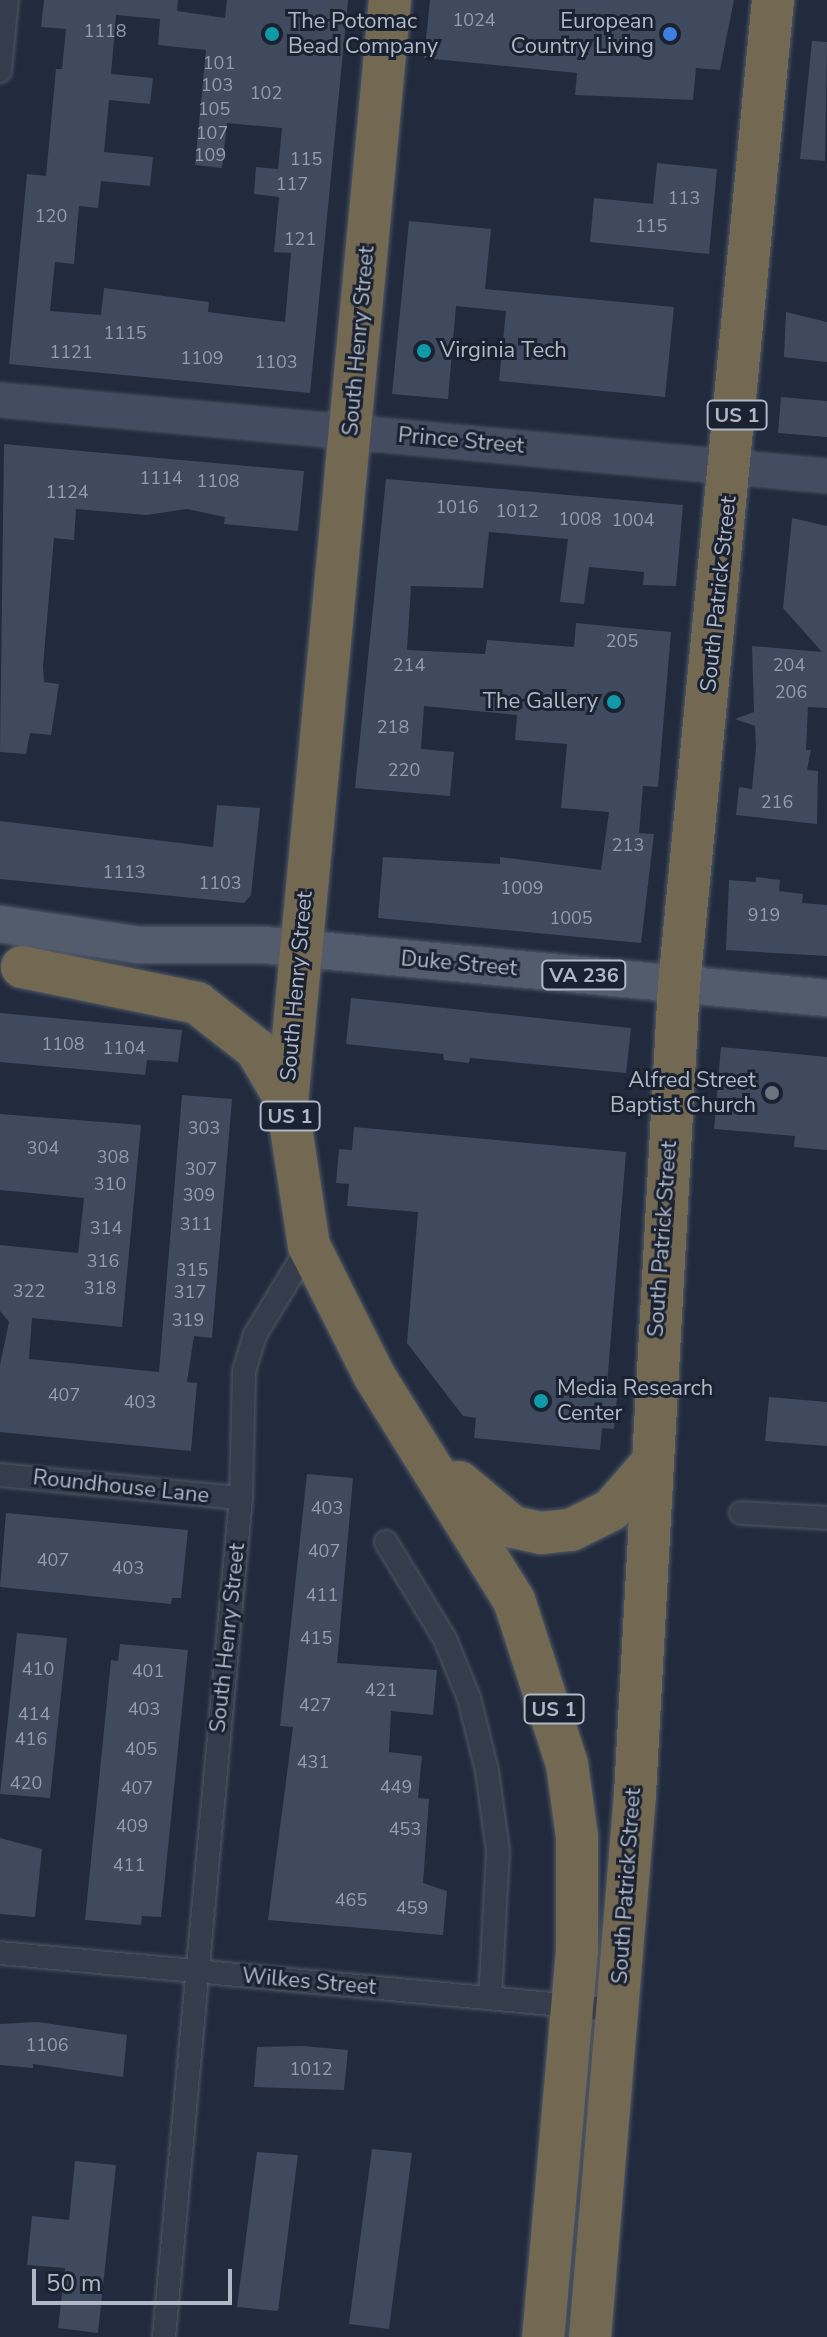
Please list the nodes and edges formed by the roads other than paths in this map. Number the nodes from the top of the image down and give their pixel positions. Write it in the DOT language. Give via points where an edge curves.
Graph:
graph roads {
  1 [pos="7,0"];
  2 [pos="390,0"];
  3 [pos="773,0"];
  4 [pos="0,71"];
  5 [pos="0,400"];
  6 [pos="351,432"];
  7 [pos="732,467"];
  8 [pos="827,476"];
  9 [pos="0,924"];
  10 [pos="139,945"];
  11 [pos="301,949"];
  12 [pos="11,966"];
  13 [pos="679,985"];
  14 [pos="827,998"];
  15 [pos="287,1102"];
  16 [pos="309,1246"];
  17 [pos="416,1445"];
  18 [pos="652,1463"];
  19 [pos="0,1475"];
  20 [pos="241,1498"];
  21 [pos="741,1513"];
  22 [pos="827,1518"];
  23 [pos="386,1542"];
  24 [pos="0,1953"];
  25 [pos="196,1972"];
  26 [pos="490,1997"];
  27 [pos="571,2006"];
  28 [pos="617,2010"];
  29 [pos="164,2337"];
  30 [pos="543,2337"];
  31 [pos="590,2337"];
  1 -- 4 [label="street"];
  2 -- 6 [label="highway, South Henry Street / US 1"];
  3 -- 7 [label="highway, South Patrick Street / US 1"];
  5 -- 6 [label="street, Prince Street"];
  6 -- 7 [label="street, Prince Street"];
  6 -- 11 [label="highway, South Henry Street / US 1"];
  7 -- 8 [label="street, Prince Street"];
  7 -- 13 [label="highway, South Patrick Street / US 1"];
  9 -- 10 [label="main road, Duke Street / VA 236"];
  10 -- 11 [label="main road, Duke Street / VA 236"];
  10 -- 12 [label="main road, Duke Street / VA 236"];
  11 -- 13 [label="main road, Duke Street / VA 236"];
  11 -- 15 [label="highway, South Henry Street / US 1"];
  12 -- 15 [label="highway" via="197,1003 256,1049"];
  13 -- 14 [label="main road, Duke Street / VA 236"];
  13 -- 18 [label="highway, South Patrick Street / US 1"];
  15 -- 16 [label="highway, South Henry Street / US 1"];
  16 -- 17 [label="highway, South Patrick Street / US 1" via="337,1310"];
  16 -- 20 [label="street, South Henry Street" via="255,1335 244,1371"];
  17 -- 18 [label="highway" via="489,1511 513,1527 541,1533 571,1530 611,1510"];
  17 -- 27 [label="highway, South Patrick Street / US 1" via="514,1600 554,1710 577,1837"];
  18 -- 28 [label="highway, South Patrick Street / US 1"];
  19 -- 20 [label="street, Roundhouse Lane"];
  20 -- 25 [label="street, South Henry Street"];
  21 -- 22 [label="street"];
  23 -- 26 [label="street" via="445,1639 469,1698 487,1771 498,1851"];
  24 -- 25 [label="street, Wilkes Street"];
  25 -- 26 [label="street, Wilkes Street"];
  25 -- 29 [label="street, South Henry Street"];
  26 -- 27 [label="street, Wilkes Street"];
  27 -- 28 [label="street, Wilkes Street"];
  27 -- 30 [label="highway, South Patrick Street / US 1"];
  28 -- 31 [label="highway, South Patrick Street / US 1"];
}
